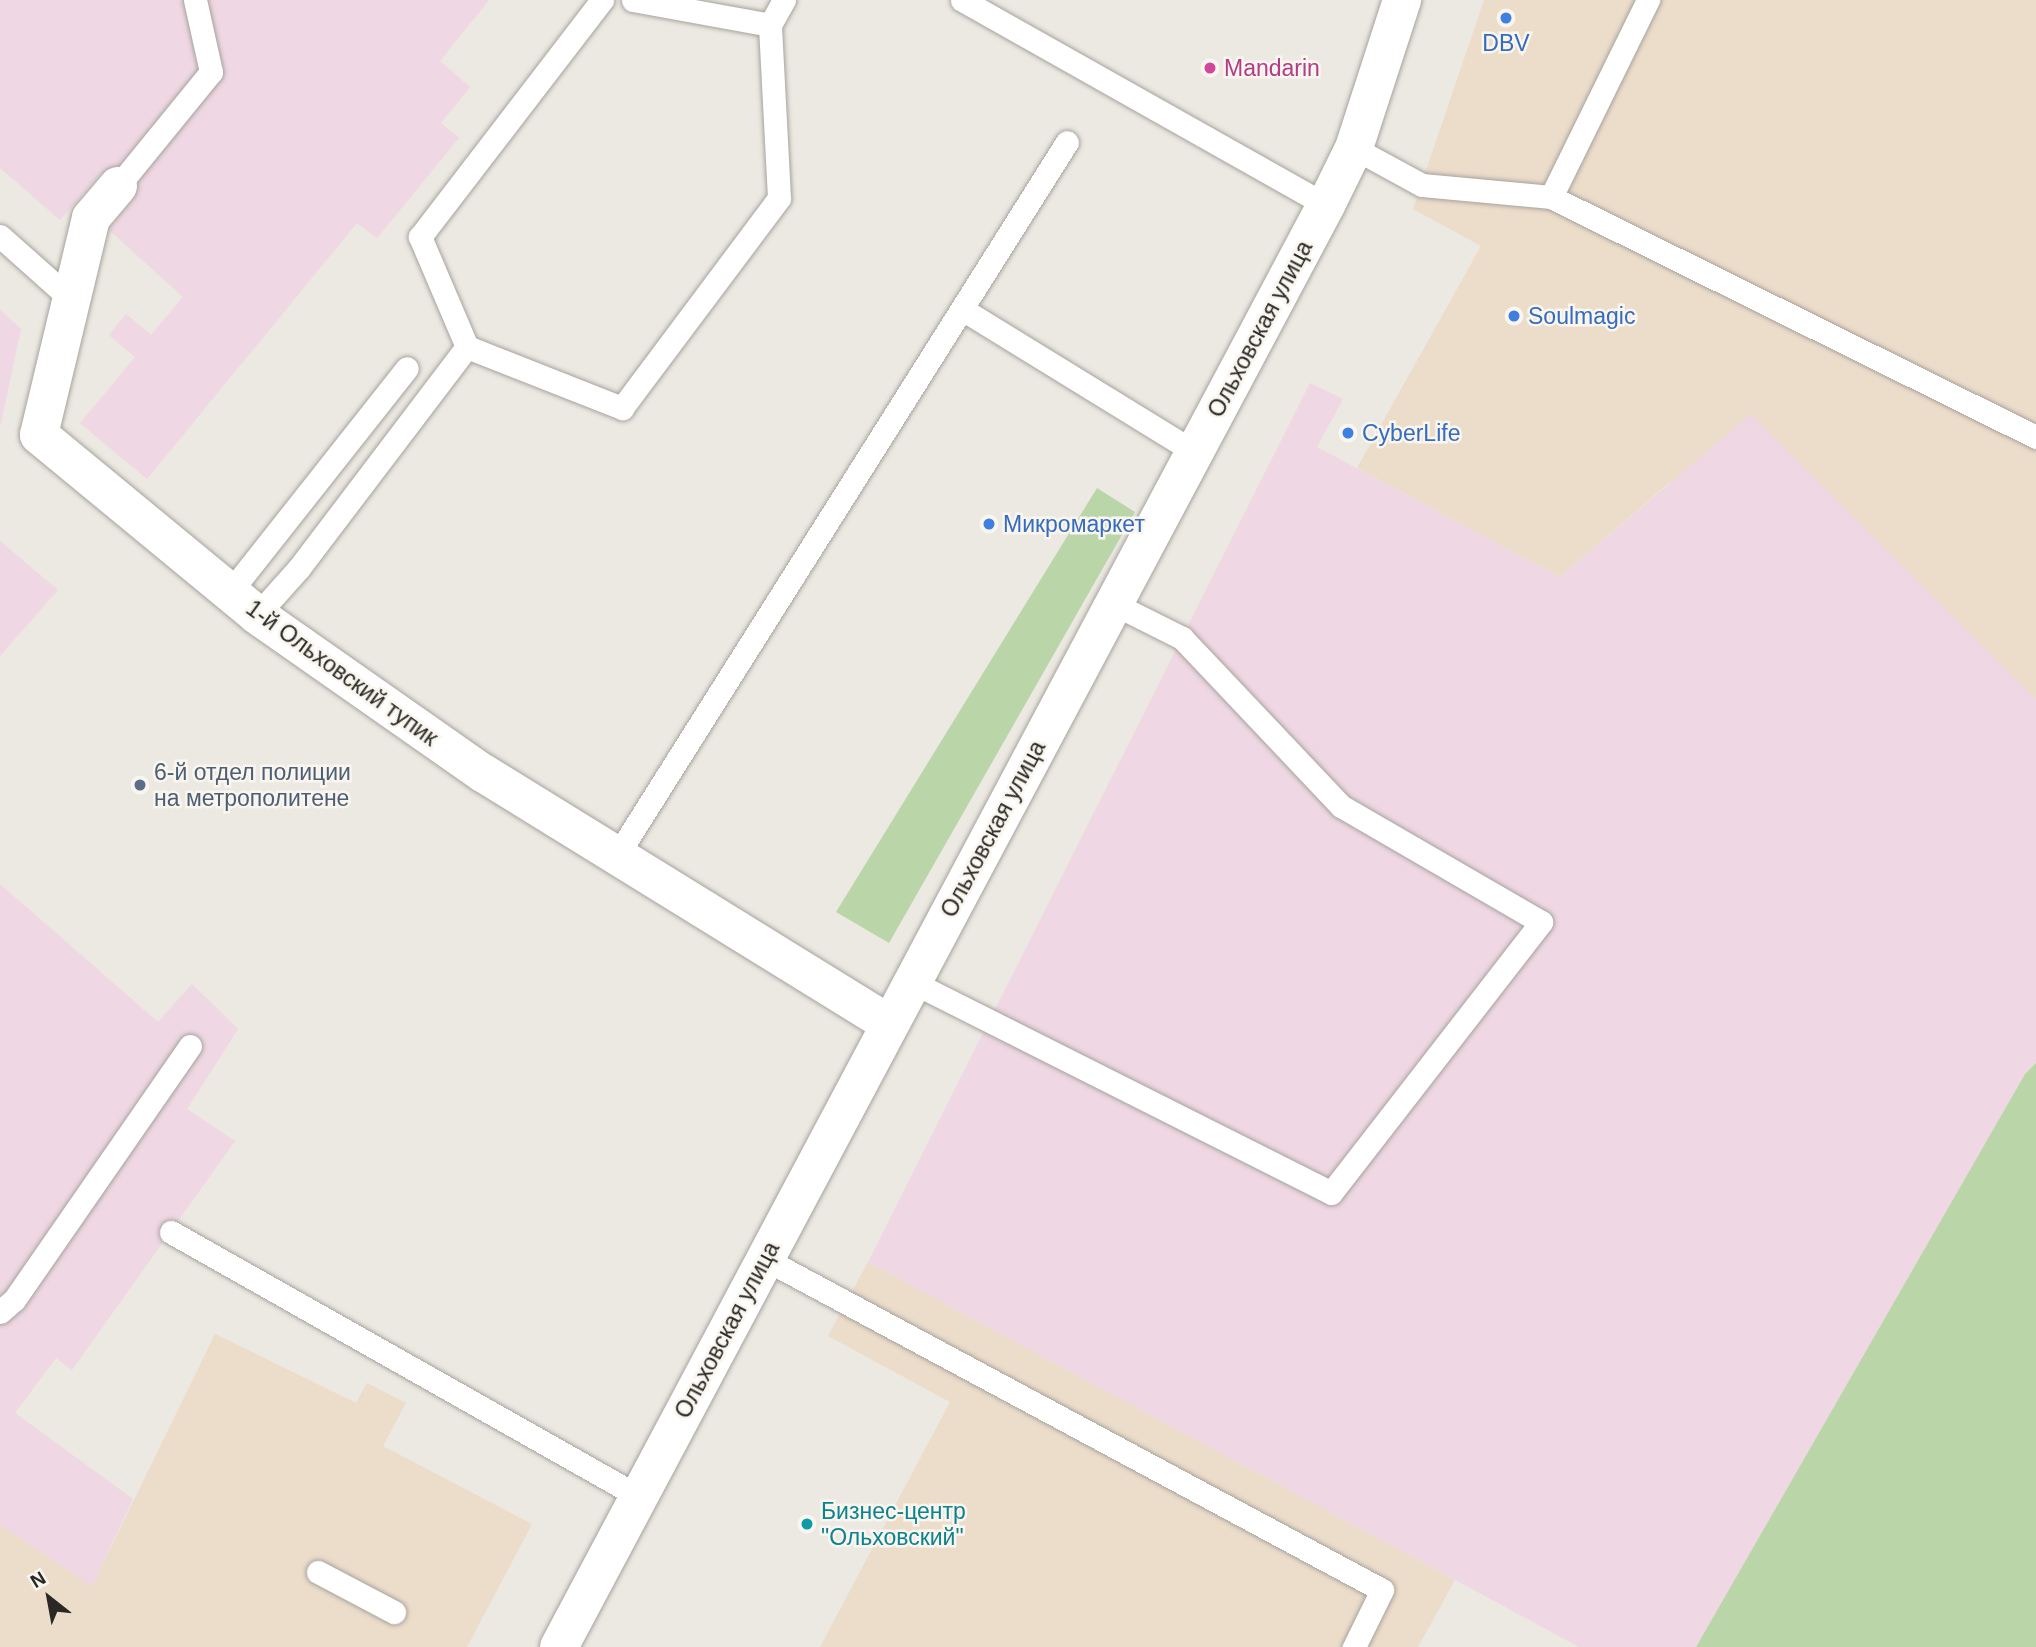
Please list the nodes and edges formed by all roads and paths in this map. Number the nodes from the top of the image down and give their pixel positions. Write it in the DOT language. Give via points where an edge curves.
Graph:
graph roads {
  1 [pos="195,0"];
  2 [pos="601,0"];
  3 [pos="633,0"];
  4 [pos="784,0"];
  5 [pos="962,0"];
  6 [pos="1402,0"];
  7 [pos="1648,0"];
  8 [pos="770,25"];
  9 [pos="1067,142"];
  10 [pos="1354,148"];
  11 [pos="118,186"];
  12 [pos="1550,197"];
  13 [pos="1326,205"];
  14 [pos="0,236"];
  15 [pos="73,301"];
  16 [pos="961,309"];
  17 [pos="467,348"];
  18 [pos="407,368"];
  19 [pos="2036,437"];
  20 [pos="1194,452"];
  21 [pos="244,603"];
  22 [pos="1114,604"];
  23 [pos="616,857"];
  24 [pos="912,982"];
  25 [pos="889,1024"];
  26 [pos="190,1046"];
  27 [pos="171,1232"];
  28 [pos="765,1259"];
  29 [pos="0,1312"];
  30 [pos="638,1496"];
  31 [pos="318,1572"];
  32 [pos="394,1612"];
  33 [pos="559,1647"];
  34 [pos="1354,1647"];
  1 -- 11 [label="lane" via="211,72"];
  2 -- 17 [label="lane" via="420,237"];
  3 -- 8 [label="lane"];
  4 -- 8 [label="lane"];
  5 -- 13 [label="lane"];
  6 -- 10 [label="street, Ольховская улица"];
  7 -- 12 [label="lane"];
  8 -- 17 [label="lane" via="779,198 621,408"];
  9 -- 16 [label="lane"];
  10 -- 12 [label="lane" via="1422,185"];
  10 -- 13 [label="street, Ольховская улица"];
  11 -- 15 [label="street, 1-й Ольховский тупик" via="91,218"];
  12 -- 19 [label="lane"];
  13 -- 20 [label="street, Ольховская улица"];
  14 -- 15 [label="lane"];
  15 -- 21 [label="street, 1-й Ольховский тупик" via="39,435"];
  16 -- 20 [label="lane"];
  16 -- 23 [label="lane"];
  17 -- 21 [label="lane" via="299,568"];
  18 -- 21 [label="lane"];
  20 -- 22 [label="street, Ольховская улица"];
  21 -- 23 [label="street, 1-й Ольховский тупик" via="483,773"];
  22 -- 24 [label="street, Ольховская улица"];
  22 -- 24 [label="lane" via="1182,638 1341,806 1541,922 1331,1194"];
  23 -- 25 [label="street, 1-й Ольховский тупик"];
  24 -- 25 [label="street, Ольховская улица"];
  25 -- 28 [label="street, Ольховская улица"];
  26 -- 29 [label="lane" via="14,1300"];
  27 -- 30 [label="lane"];
  28 -- 30 [label="street, Ольховская улица"];
  28 -- 34 [label="lane" via="1382,1590"];
  30 -- 33 [label="street, Ольховская улица"];
  31 -- 32 [label="lane"];
}
